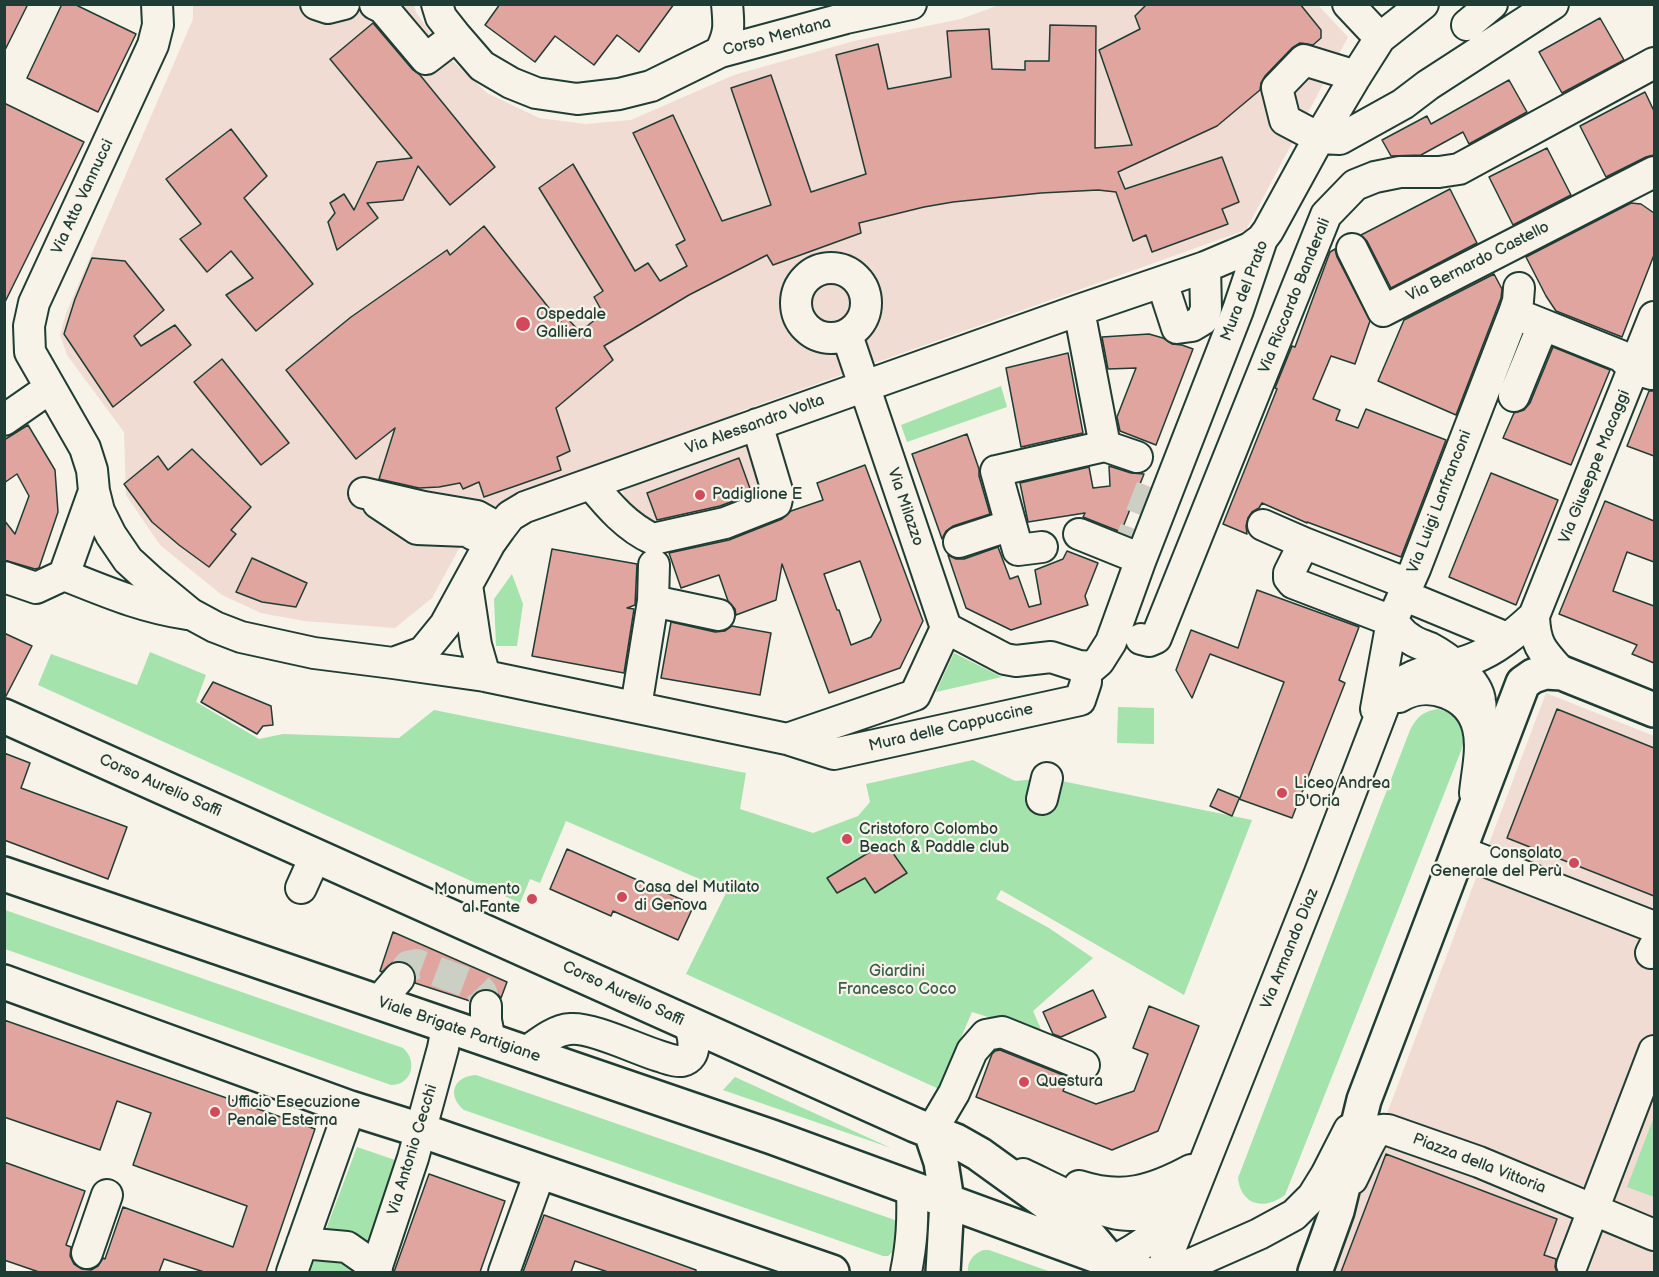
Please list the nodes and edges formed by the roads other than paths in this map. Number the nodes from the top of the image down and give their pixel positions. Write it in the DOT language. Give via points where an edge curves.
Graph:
graph roads {
  1 [pos="157,4"];
  2 [pos="316,4"];
  3 [pos="344,4"];
  4 [pos="375,4"];
  5 [pos="437,4"];
  6 [pos="727,4"];
  7 [pos="911,4"];
  8 [pos="1348,4"];
  9 [pos="1423,4"];
  10 [pos="1492,4"];
  11 [pos="1553,4"];
  12 [pos="1467,24"];
  13 [pos="456,36"];
  14 [pos="1380,38"];
  15 [pos="720,52"];
  16 [pos="1654,63"];
  17 [pos="1355,78"];
  18 [pos="1402,104"];
  19 [pos="1319,138"];
  20 [pos="1644,177"];
  21 [pos="1251,245"];
  22 [pos="1352,249"];
  23 [pos="1205,267"];
  24 [pos="1162,282"];
  25 [pos="1079,310"];
  26 [pos="1654,317"];
  27 [pos="1543,325"];
  28 [pos="847,335"];
  29 [pos="1644,372"];
  30 [pos="864,386"];
  31 [pos="50,388"];
  32 [pos="1514,396"];
  33 [pos="4,420"];
  34 [pos="757,424"];
  35 [pos="1105,446"];
  36 [pos="591,484"];
  37 [pos="94,491"];
  38 [pos="1011,525"];
  39 [pos="1263,525"];
  40 [pos="1079,534"];
  41 [pos="959,542"];
  42 [pos="1304,543"];
  43 [pos="1042,547"];
  44 [pos="1133,558"];
  45 [pos="654,565"];
  46 [pos="64,575"];
  47 [pos="4,577"];
  48 [pos="467,585"];
  49 [pos="1401,600"];
  50 [pos="653,602"];
  51 [pos="191,614"];
  52 [pos="719,615"];
  53 [pos="1534,616"];
  54 [pos="445,625"];
  55 [pos="1104,625"];
  56 [pos="946,628"];
  57 [pos="1508,638"];
  58 [pos="1141,639"];
  59 [pos="1065,662"];
  60 [pos="393,663"];
  61 [pos="1452,664"];
  62 [pos="1562,673"];
  63 [pos="485,676"];
  64 [pos="636,707"];
  65 [pos="1654,710"];
  66 [pos="4,716"];
  67 [pos="1479,729"];
  68 [pos="1371,735"];
  69 [pos="787,739"];
  70 [pos="1473,813"];
  71 [pos="1459,851"];
  72 [pos="315,857"];
  73 [pos="4,874"];
  74 [pos="301,888"];
  75 [pos="1653,942"];
  76 [pos="399,978"];
  77 [pos="4,982"];
  78 [pos="378,1003"];
  79 [pos="486,1006"];
  80 [pos="690,1025"];
  81 [pos="447,1027"];
  82 [pos="490,1041"];
  83 [pos="1654,1051"];
  84 [pos="525,1053"];
  85 [pos="1084,1065"];
  86 [pos="1364,1100"];
  87 [pos="350,1108"];
  88 [pos="420,1130"];
  89 [pos="931,1132"];
  90 [pos="983,1156"];
  91 [pos="1206,1161"];
  92 [pos="540,1172"];
  93 [pos="912,1188"];
  94 [pos="107,1196"];
  95 [pos="947,1201"];
  96 [pos="1593,1209"];
  97 [pos="1337,1211"];
  98 [pos="1654,1235"];
  99 [pos="302,1243"];
  100 [pos="87,1253"];
  101 [pos="1572,1265"];
  102 [pos="1126,1267"];
  103 [pos="376,1270"];
  104 [pos="292,1272"];
  105 [pos="504,1272"];
  106 [pos="832,1272"];
  107 [pos="906,1272"];
  108 [pos="943,1272"];
  109 [pos="1161,1272"];
  110 [pos="1173,1272"];
  111 [pos="1315,1272"];
  1 -- 31 [label="street, Via Atto Vannucci" via="158,25 153,45 34,303 29,326 30,352"];
  2 -- 3 [label="street" via="328,8"];
  4 -- 13 [label="street" via="383,8 426,59"];
  5 -- 13 [label="street, Corso Mentana" via="441,17"];
  6 -- 15 [label="street" via="729,29"];
  7 -- 15 [label="street, Corso Mentana"];
  8 -- 14 [label="street"];
  9 -- 14 [label="street, Mura del Prato"];
  10 -- 12 [label="street"];
  11 -- 18 [label="street"];
  13 -- 15 [label="street, Corso Mentana" via="482,66 511,83 536,93 577,99 651,86"];
  14 -- 17 [label="street, Mura del Prato"];
  16 -- 58 [label="street, Via Riccardo Banderali" via="1459,169 1400,172 1355,185 1326,215 1156,638"];
  17 -- 18 [label="street" via="1372,95"];
  17 -- 19 [label="street, Mura del Prato"];
  17 -- 19 [label="street" via="1304,60 1277,88 1285,120"];
  18 -- 19 [label="street" via="1340,139"];
  19 -- 21 [label="street, Mura del Prato" via="1268,231"];
  20 -- 22 [label="street, Via Bernardo Castello" via="1383,311"];
  21 -- 23 [label="street, Via Alessandro Volta"];
  21 -- 35 [label="street" via="1146,467"];
  21 -- 44 [label="street, Mura del Prato" via="1238,310"];
  23 -- 24 [label="street, Via Alessandro Volta"];
  23 -- 24 [label="street" via="1206,309 1202,320 1192,326 1177,328"];
  24 -- 25 [label="street, Via Alessandro Volta"];
  25 -- 30 [label="street, Via Alessandro Volta"];
  25 -- 35 [label="street"];
  26 -- 29 [label="street, Via Giuseppe Macaggi"];
  27 -- 29 [label="street, Via Luigi Lanfranconi" via="1621,356"];
  27 -- 32 [label="street"];
  27 -- 49 [label="street, Via Luigi Lanfranconi" via="1516,301"];
  28 -- 30 [label="street, Via Milazzo"];
  29 -- 53 [label="street, Via Giuseppe Macaggi"];
  30 -- 34 [label="street, Via Alessandro Volta"];
  30 -- 56 [label="street, Via Milazzo"];
  31 -- 33 [label="street"];
  31 -- 37 [label="street, Via Atto Vannucci" via="85,448"];
  34 -- 36 [label="street, Via Alessandro Volta"];
  34 -- 36 [label="street" via="778,494 776,503 724,523 653,539 613,511"];
  35 -- 38 [label="street" via="996,471"];
  36 -- 48 [label="street, Via Alessandro Volta" via="510,516"];
  37 -- 46 [label="street"];
  37 -- 51 [label="street, Mura delle Cappuccine" via="99,511 128,560"];
  38 -- 41 [label="street"];
  38 -- 43 [label="street" via="1018,550"];
  39 -- 42 [label="street"];
  40 -- 44 [label="street"];
  42 -- 49 [label="street"];
  42 -- 49 [label="street" via="1289,573 1293,583"];
  44 -- 55 [label="street" via="1101,616"];
  44 -- 59 [label="street, Mura del Prato" via="1111,642 1099,661 1092,667"];
  45 -- 50 [label="street"];
  46 -- 47 [label="street" via="36,588"];
  46 -- 51 [label="street, Mura delle Cappuccine" via="132,602"];
  48 -- 54 [label="street, Via Alessandro Volta"];
  48 -- 63 [label="street"];
  49 -- 57 [label="street"];
  49 -- 61 [label="street" via="1402,633"];
  49 -- 68 [label="street, Via Armando Diaz"];
  50 -- 52 [label="street"];
  50 -- 64 [label="street"];
  51 -- 60 [label="street, Mura delle Cappuccine" via="241,637 314,653"];
  53 -- 57 [label="street, Via Armando Diaz"];
  53 -- 62 [label="street" via="1534,632 1541,649"];
  54 -- 60 [label="street, Mura delle Cappuccine" via="423,652"];
  56 -- 59 [label="street" via="1005,659"];
  56 -- 69 [label="street, Mura delle Cappuccine" via="915,695"];
  57 -- 61 [label="street, Via Armando Diaz" via="1485,653"];
  59 -- 69 [label="street, Mura delle Cappuccine" via="1086,674 1080,700 834,754"];
  60 -- 63 [label="street, Mura delle Cappuccine"];
  61 -- 67 [label="street" via="1477,690"];
  61 -- 68 [label="street, Via Armando Diaz" via="1395,686"];
  62 -- 65 [label="main road"];
  62 -- 70 [label="main road" via="1545,672 1523,683"];
  63 -- 64 [label="street, Mura delle Cappuccine"];
  64 -- 69 [label="street, Mura delle Cappuccine"];
  66 -- 72 [label="main road, Corso Aurelio Saffi"];
  67 -- 68 [label="street, Via Armando Diaz" via="1463,703 1444,691 1426,688 1406,692 1388,706"];
  67 -- 70 [label="street"];
  68 -- 91 [label="street, Via Armando Diaz"];
  70 -- 71 [label="main road"];
  71 -- 75 [label="street"];
  71 -- 86 [label="main road"];
  72 -- 74 [label="street"];
  72 -- 80 [label="main road, Corso Aurelio Saffi"];
  73 -- 78 [label="main road, Viale Brigate Partigiane"];
  76 -- 78 [label="street"];
  77 -- 87 [label="main road"];
  78 -- 81 [label="main road, Viale Brigate Partigiane"];
  79 -- 82 [label="street"];
  80 -- 84 [label="street" via="693,1051 682,1060 569,1029 549,1036"];
  80 -- 89 [label="main road, Corso Aurelio Saffi"];
  81 -- 82 [label="main road, Viale Brigate Partigiane"];
  81 -- 88 [label="street, Via Antonio Cecchi"];
  82 -- 84 [label="main road, Viale Brigate Partigiane"];
  83 -- 96 [label="street"];
  84 -- 93 [label="main road, Viale Brigate Partigiane"];
  85 -- 89 [label="street" via="1002,1032 986,1035 972,1051"];
  86 -- 97 [label="main road"];
  86 -- 110 [label="street" via="1326,1175 1302,1209 1267,1231"];
  87 -- 88 [label="main road"];
  87 -- 99 [label="street"];
  88 -- 92 [label="main road"];
  88 -- 103 [label="street, Via Antonio Cecchi"];
  89 -- 90 [label="main road, Corso Aurelio Saffi"];
  89 -- 95 [label="main road" via="942,1162"];
  90 -- 91 [label="street, Corso Aurelio Saffi" via="1115,1194 1167,1182"];
  90 -- 102 [label="main road, Corso Aurelio Saffi" via="1076,1224"];
  91 -- 102 [label="street" via="1173,1219 1142,1244"];
  91 -- 109 [label="street, Via Armando Diaz"];
  92 -- 105 [label="street"];
  92 -- 106 [label="main road"];
  93 -- 95 [label="main road, Viale Brigate Partigiane"];
  93 -- 107 [label="street" via="914,1220"];
  94 -- 100 [label="street"];
  95 -- 102 [label="main road, Viale Brigate Partigiane"];
  95 -- 108 [label="main road"];
  96 -- 97 [label="street, Piazza della Vittoria" via="1479,1162 1383,1130 1369,1144"];
  96 -- 98 [label="street, Piazza della Vittoria"];
  96 -- 101 [label="street"];
  97 -- 111 [label="main road"];
  99 -- 103 [label="street" via="347,1247"];
  99 -- 104 [label="street"];
}
